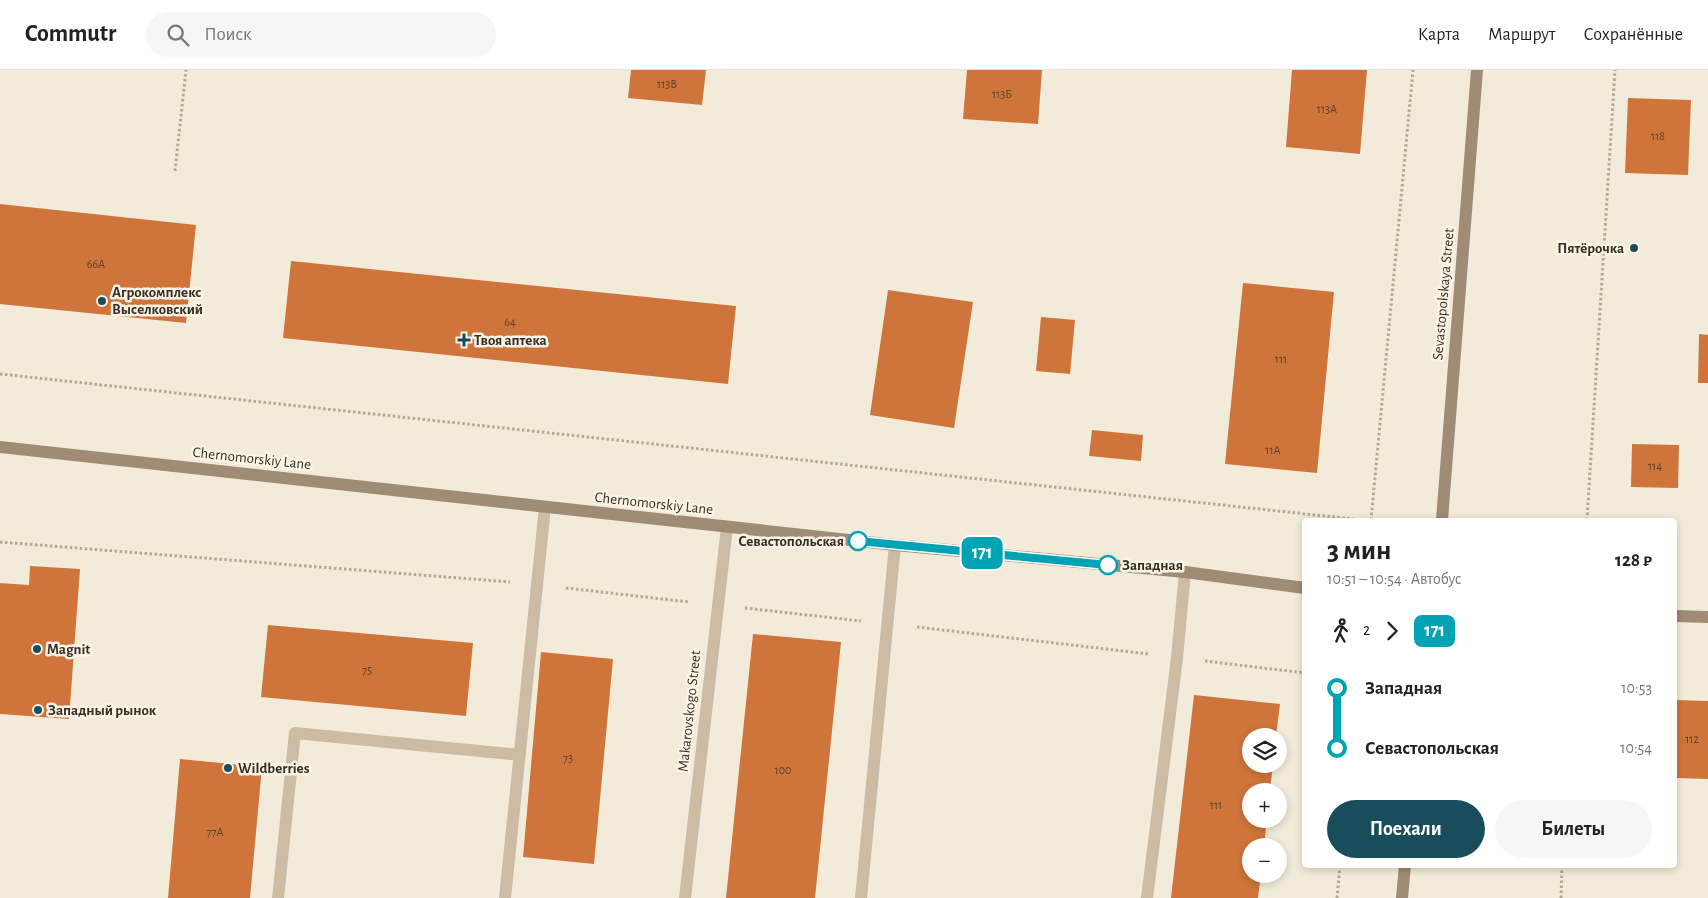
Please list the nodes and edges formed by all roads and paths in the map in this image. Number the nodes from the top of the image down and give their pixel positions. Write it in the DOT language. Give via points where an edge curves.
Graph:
graph roads {
  1 [pos="186,70"];
  2 [pos="1413,70"];
  3 [pos="1477,70"];
  4 [pos="1615,70"];
  5 [pos="175,171"];
  6 [pos="0,374"];
  7 [pos="0,447"];
  8 [pos="545,507"];
  9 [pos="1343,518"];
  10 [pos="1371,518"];
  11 [pos="1442,518"];
  12 [pos="1587,518"];
  13 [pos="727,527"];
  14 [pos="0,542"];
  15 [pos="895,545"];
  16 [pos="1185,572"];
  17 [pos="537,584"];
  18 [pos="1302,588"];
  19 [pos="717,605"];
  20 [pos="1677,616"];
  21 [pos="1708,617"];
  22 [pos="887,624"];
  23 [pos="1176,658"];
  24 [pos="1302,673"];
  25 [pos="520,755"];
  26 [pos="1340,868"];
  27 [pos="1405,868"];
  28 [pos="1562,868"];
  29 [pos="278,898"];
  30 [pos="505,898"];
  31 [pos="685,898"];
  32 [pos="860,898"];
  33 [pos="1147,898"];
  34 [pos="1337,898"];
  35 [pos="1402,898"];
  36 [pos="1561,898"];
  1 -- 5 [label="path"];
  2 -- 10 [label="path"];
  3 -- 11 [label="street, Sevastopolskaya Street"];
  4 -- 12 [label="path"];
  6 -- 9 [label="path"];
  7 -- 8 [label="street, Chernomorskiy Lane"];
  8 -- 13 [label="street, Chernomorskiy Lane"];
  8 -- 17 [label="street"];
  13 -- 15 [label="street, Chernomorskiy Lane"];
  13 -- 19 [label="street, Makarovskogo Street"];
  14 -- 17 [label="path"];
  15 -- 16 [label="street, Chernomorskiy Lane"];
  15 -- 22 [label="street"];
  16 -- 18 [label="street, Chernomorskiy Lane"];
  16 -- 23 [label="street"];
  17 -- 19 [label="path"];
  17 -- 25 [label="street"];
  19 -- 22 [label="path"];
  19 -- 31 [label="street, Makarovskogo Street"];
  20 -- 21 [label="street"];
  22 -- 23 [label="path"];
  22 -- 32 [label="street"];
  23 -- 24 [label="path"];
  23 -- 33 [label="street"];
  25 -- 29 [label="street" via="295,733"];
  25 -- 30 [label="street"];
  26 -- 34 [label="path"];
  27 -- 35 [label="street"];
  28 -- 36 [label="path"];
}
